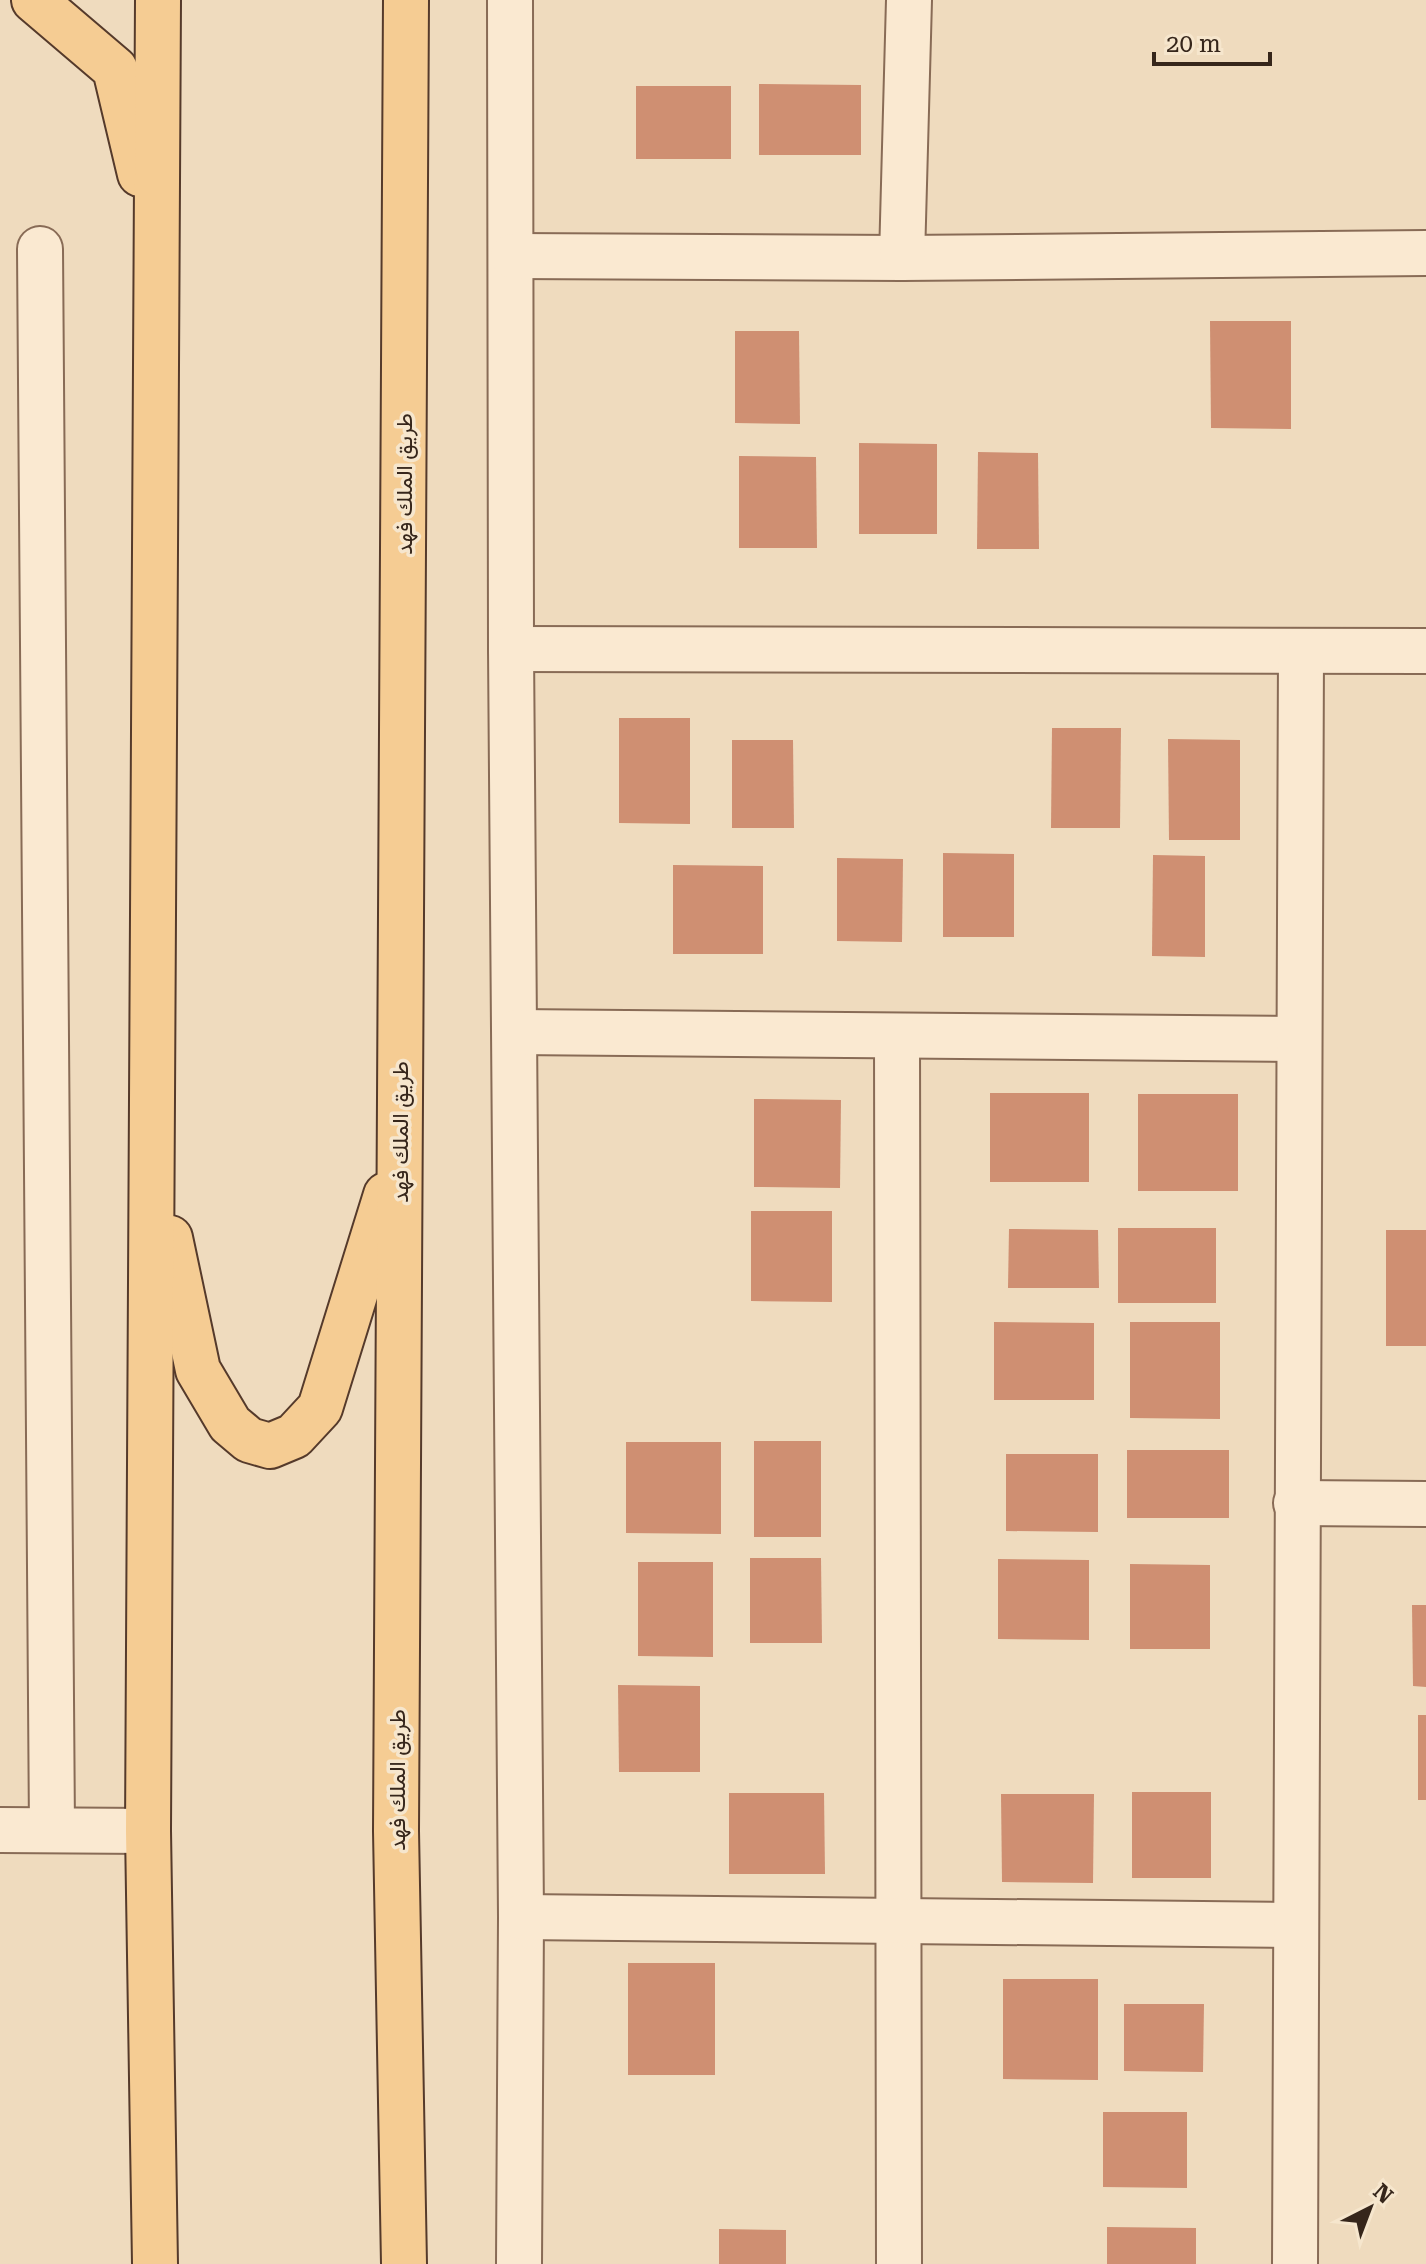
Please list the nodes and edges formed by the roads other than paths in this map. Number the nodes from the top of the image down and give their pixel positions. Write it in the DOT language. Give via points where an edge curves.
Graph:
graph roads {
  1 [pos="34,0"];
  2 [pos="158,0"];
  3 [pos="406,0"];
  4 [pos="510,0"];
  5 [pos="909,0"];
  6 [pos="157,240"];
  7 [pos="40,249"];
  8 [pos="1426,253"];
  9 [pos="513,256"];
  10 [pos="902,258"];
  11 [pos="511,649"];
  12 [pos="1301,651"];
  13 [pos="1426,651"];
  14 [pos="516,1032"];
  15 [pos="897,1036"];
  16 [pos="1297,1039"];
  17 [pos="400,1152"];
  18 [pos="152,1158"];
  19 [pos="1296,1503"];
  20 [pos="1426,1504"];
  21 [pos="0,1830"];
  22 [pos="52,1830"];
  23 [pos="148,1831"];
  24 [pos="521,1917"];
  25 [pos="899,1921"];
  26 [pos="1295,1925"];
  27 [pos="155,2264"];
  28 [pos="404,2264"];
  29 [pos="519,2264"];
  30 [pos="899,2264"];
  31 [pos="1295,2264"];
  1 -- 6 [label="main road" via="115,69"];
  2 -- 6 [label="main road"];
  3 -- 17 [label="main road, طريق الملك فهد"];
  4 -- 9 [label="street"];
  5 -- 10 [label="street"];
  6 -- 18 [label="main road"];
  7 -- 22 [label="street"];
  8 -- 10 [label="street"];
  9 -- 10 [label="street"];
  9 -- 11 [label="street"];
  11 -- 12 [label="street"];
  11 -- 14 [label="street"];
  12 -- 13 [label="street"];
  12 -- 16 [label="street"];
  14 -- 15 [label="street"];
  14 -- 24 [label="street"];
  15 -- 16 [label="street"];
  15 -- 25 [label="street"];
  16 -- 19 [label="street"];
  17 -- 18 [label="main road" via="320,1408 294,1436 270,1446 249,1440 230,1424 198,1370"];
  17 -- 28 [label="main road, طريق الملك فهد" via="396,1831"];
  18 -- 23 [label="main road"];
  19 -- 20 [label="street"];
  19 -- 26 [label="street"];
  21 -- 22 [label="street"];
  22 -- 23 [label="street"];
  23 -- 27 [label="main road"];
  24 -- 25 [label="street"];
  24 -- 29 [label="street"];
  25 -- 26 [label="street"];
  25 -- 30 [label="street"];
  26 -- 31 [label="street"];
}
